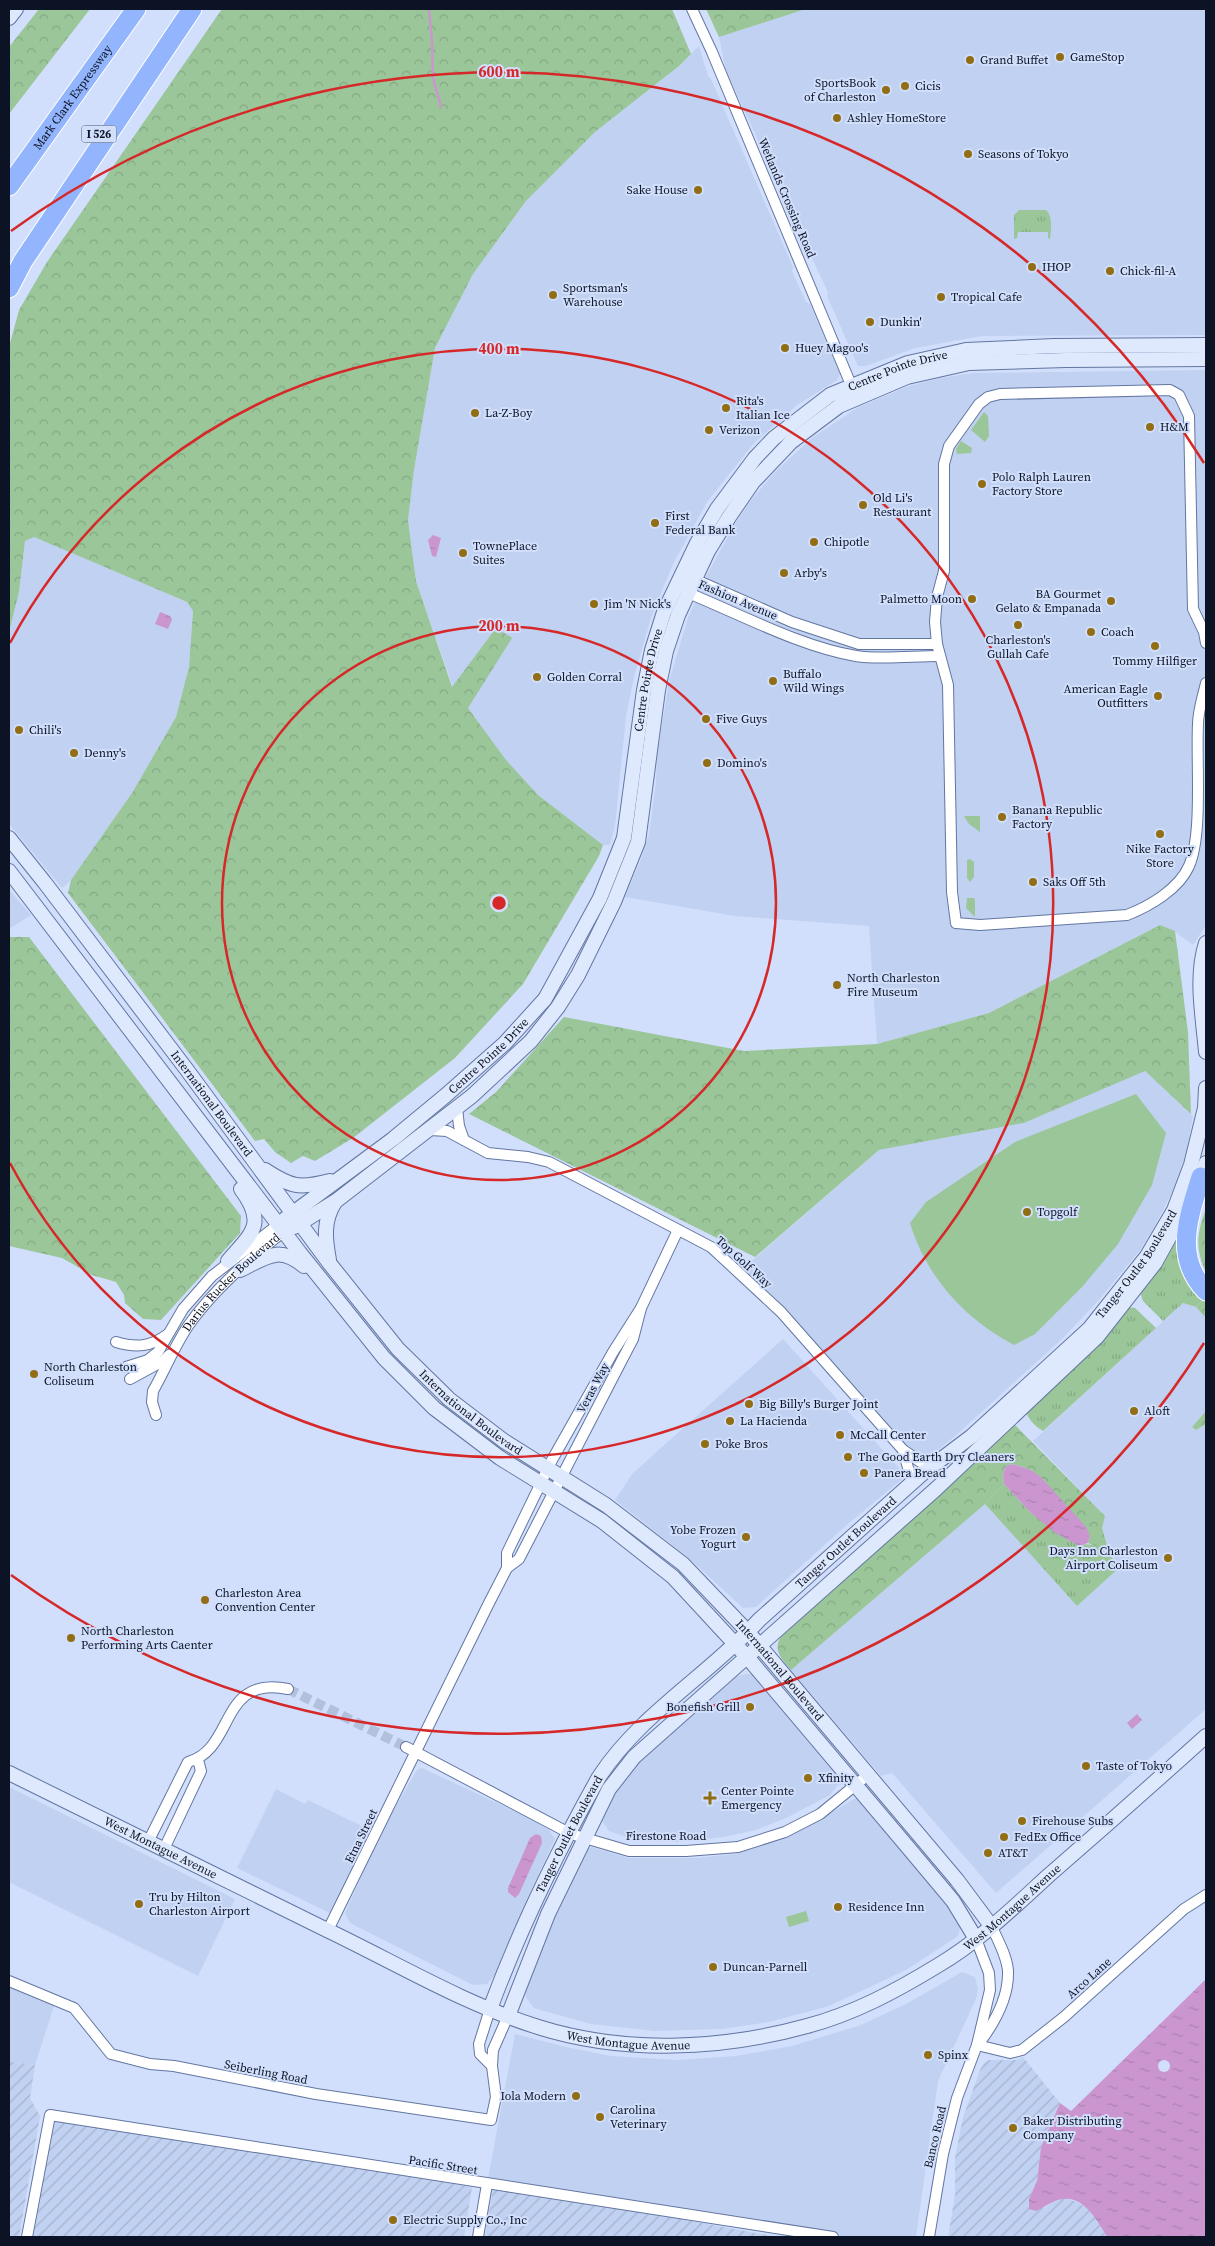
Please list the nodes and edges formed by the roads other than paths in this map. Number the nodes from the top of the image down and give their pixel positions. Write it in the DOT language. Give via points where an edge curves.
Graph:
graph roads {
  1 [pos="16,9"];
  2 [pos="136,9"];
  3 [pos="191,9"];
  4 [pos="692,9"];
  5 [pos="9,18"];
  6 [pos="82,84"];
  7 [pos="9,178"];
  8 [pos="9,186"];
  9 [pos="9,260"];
  10 [pos="9,288"];
  11 [pos="1206,345"];
  12 [pos="1206,359"];
  13 [pos="854,392"];
  14 [pos="694,579"];
  15 [pos="679,581"];
  16 [pos="688,593"];
  17 [pos="1205,632"];
  18 [pos="1206,643"];
  19 [pos="936,644"];
  20 [pos="939,656"];
  21 [pos="1206,683"];
  22 [pos="9,838"];
  23 [pos="9,871"];
  24 [pos="1206,943"];
  25 [pos="1204,1006"];
  26 [pos="1206,1052"];
  27 [pos="1206,1088"];
  28 [pos="457,1108"];
  29 [pos="430,1130"];
  30 [pos="212,1137"];
  31 [pos="464,1140"];
  32 [pos="258,1166"];
  33 [pos="1204,1170"];
  34 [pos="339,1179"];
  35 [pos="336,1201"];
  36 [pos="297,1218"];
  37 [pos="281,1227"];
  38 [pos="678,1230"];
  39 [pos="228,1261"];
  40 [pos="330,1264"];
  41 [pos="240,1270"];
  42 [pos="321,1280"];
  43 [pos="1206,1292"];
  44 [pos="641,1308"];
  45 [pos="170,1331"];
  46 [pos="116,1342"];
  47 [pos="173,1352"];
  48 [pos="126,1367"];
  49 [pos="130,1379"];
  50 [pos="156,1415"];
  51 [pos="903,1450"];
  52 [pos="937,1462"];
  53 [pos="549,1468"];
  54 [pos="561,1476"];
  55 [pos="912,1482"];
  56 [pos="547,1487"];
  57 [pos="748,1632"];
  58 [pos="734,1645"];
  59 [pos="760,1647"];
  60 [pos="748,1658"];
  61 [pos="288,1689"];
  62 [pos="1206,1736"];
  63 [pos="411,1750"];
  64 [pos="198,1760"];
  65 [pos="9,1772"];
  66 [pos="868,1774"];
  67 [pos="856,1785"];
  68 [pos="568,1832"];
  69 [pos="584,1838"];
  70 [pos="148,1842"];
  71 [pos="164,1849"];
  72 [pos="1206,1895"];
  73 [pos="992,1927"];
  74 [pos="328,1930"];
  75 [pos="976,1939"];
  76 [pos="9,1981"];
  77 [pos="490,2009"];
  78 [pos="508,2016"];
  79 [pos="978,2045"];
  80 [pos="492,2066"];
  81 [pos="487,2184"];
  82 [pos="28,2237"];
  83 [pos="478,2237"];
  84 [pos="833,2237"];
  85 [pos="930,2237"];
  1 -- 5 [label="street"];
  2 -- 6 [label="highway, Mark Clark Expressway"];
  3 -- 9 [label="highway, I 526"];
  3 -- 10 [label="highway" via="23,261"];
  4 -- 13 [label="street, Wetlands Crossing Road"];
  6 -- 7 [label="highway"];
  6 -- 8 [label="highway, Mark Clark Expressway"];
  11 -- 13 [label="street, Centre Pointe Drive" via="966,350 908,363"];
  12 -- 13 [label="street, Centre Pointe Drive" via="969,364"];
  13 -- 14 [label="street, Centre Pointe Drive" via="791,442 753,482"];
  13 -- 15 [label="street, Centre Pointe Drive" via="830,394 774,438 755,458 717,509"];
  14 -- 15 [label="street, Fashion Avenue"];
  14 -- 16 [label="street, Centre Pointe Drive"];
  14 -- 19 [label="street, Fashion Avenue" via="792,622 859,644"];
  15 -- 16 [label="street, Fashion Avenue"];
  15 -- 34 [label="street, Centre Pointe Drive" via="664,612 652,650 624,838 600,898 545,998 488,1059 393,1139"];
  16 -- 20 [label="street, Fashion Avenue" via="834,652 858,657"];
  16 -- 28 [label="street, Centre Pointe Drive" via="666,651 658,690 638,842 614,902 578,975 558,1007 531,1041"];
  17 -- 18 [label="street"];
  17 -- 19 [label="street" via="1193,609 1188,416 1179,395 1170,390 1000,394 979,404 950,446 944,464 944,571 937,597"];
  19 -- 20 [label="street"];
  20 -- 21 [label="street" via="948,685 952,892 956,923 980,925 1127,915 1146,907 1179,880 1188,868 1196,840 1198,722"];
  22 -- 32 [label="street, International Boulevard"];
  23 -- 30 [label="street, International Boulevard"];
  24 -- 25 [label="street" via="1202,955"];
  25 -- 26 [label="street"];
  27 -- 52 [label="street, Tanger Outlet Boulevard" via="1205,1108 1191,1166 1174,1210 1147,1256 1089,1329 972,1436"];
  28 -- 29 [label="street, Centre Pointe Drive"];
  28 -- 31 [label="street"];
  29 -- 31 [label="street, Top Golf Way" via="447,1131"];
  29 -- 35 [label="street, Centre Pointe Drive"];
  30 -- 37 [label="street, International Boulevard"];
  30 -- 39 [label="street" via="219,1162 251,1203 256,1215 250,1236"];
  31 -- 38 [label="street, Top Golf Way" via="488,1153 549,1162"];
  32 -- 34 [label="street" via="295,1187"];
  32 -- 36 [label="street, International Boulevard"];
  33 -- 43 [label="highway" via="1185,1238 1187,1256"];
  33 -- 59 [label="street, Tanger Outlet Boulevard" via="1155,1262 1097,1337 937,1488"];
  34 -- 36 [label="street, Centre Pointe Drive"];
  35 -- 36 [label="street, Centre Pointe Drive"];
  35 -- 40 [label="street" via="327,1218 325,1231"];
  36 -- 37 [label="street, Darius Rucker Boulevard"];
  36 -- 40 [label="street, International Boulevard"];
  37 -- 39 [label="street, Darius Rucker Boulevard"];
  37 -- 41 [label="street, Darius Rucker Boulevard"];
  37 -- 42 [label="street, International Boulevard"];
  38 -- 44 [label="street, Veras Way"];
  38 -- 51 [label="street, Top Golf Way" via="711,1247 781,1312"];
  39 -- 45 [label="street, Darius Rucker Boulevard" via="197,1292"];
  40 -- 53 [label="street, International Boulevard" via="398,1349 449,1399 504,1441"];
  41 -- 42 [label="street" via="280,1254 295,1259"];
  41 -- 47 [label="street, Darius Rucker Boulevard" via="203,1308"];
  42 -- 56 [label="street, International Boulevard" via="384,1358 434,1408 500,1458"];
  44 -- 53 [label="street, Veras Way" via="608,1360"];
  44 -- 54 [label="street, Veras Way" via="632,1339"];
  45 -- 46 [label="street, Darius Rucker Boulevard" via="148,1345 131,1347"];
  45 -- 48 [label="street, Darius Rucker Boulevard" via="158,1352 148,1360"];
  47 -- 49 [label="street, Darius Rucker Boulevard"];
  47 -- 50 [label="street, Darius Rucker Boulevard" via="153,1390"];
  51 -- 52 [label="street, Top Golf Way" via="922,1463"];
  51 -- 55 [label="street, Top Golf Way"];
  52 -- 55 [label="street, Tanger Outlet Boulevard"];
  53 -- 54 [label="street, International Boulevard"];
  53 -- 56 [label="street, Veras Way"];
  54 -- 56 [label="street, Veras Way"];
  54 -- 57 [label="street, International Boulevard" via="610,1508 683,1564"];
  55 -- 57 [label="street, Tanger Outlet Boulevard"];
  56 -- 58 [label="street, International Boulevard" via="602,1521 673,1577"];
  56 -- 63 [label="street, Etna Street" via="519,1559 507,1568"];
  57 -- 58 [label="street, Tanger Outlet Boulevard"];
  57 -- 59 [label="street, International Boulevard"];
  58 -- 60 [label="street, International Boulevard"];
  58 -- 68 [label="street, Tanger Outlet Boulevard" via="622,1746 599,1776"];
  59 -- 60 [label="street, Tanger Outlet Boulevard"];
  59 -- 66 [label="street, International Boulevard"];
  60 -- 67 [label="street, International Boulevard"];
  60 -- 69 [label="street, Tanger Outlet Boulevard" via="634,1757 609,1789"];
  61 -- 64 [label="street" via="260,1689 246,1695 234,1706 215,1742"];
  62 -- 73 [label="street, West Montague Avenue"];
  63 -- 68 [label="street, Firestone Road"];
  63 -- 74 [label="street, Etna Street"];
  64 -- 70 [label="street" via="188,1762"];
  64 -- 71 [label="street" via="202,1771"];
  65 -- 70 [label="street, West Montague Avenue"];
  66 -- 67 [label="street, Firestone Road"];
  66 -- 73 [label="street, International Boulevard"];
  67 -- 69 [label="street, Firestone Road" via="820,1814 785,1832 738,1847 629,1851"];
  67 -- 75 [label="street, International Boulevard" via="953,1901"];
  68 -- 69 [label="street, Firestone Road"];
  68 -- 77 [label="street, Tanger Outlet Boulevard" via="520,1934"];
  69 -- 78 [label="street, Tanger Outlet Boulevard" via="548,1914"];
  70 -- 71 [label="street, West Montague Avenue"];
  71 -- 74 [label="street, West Montague Avenue"];
  72 -- 79 [label="street, Arco Lane" via="1184,1909 1040,2038 1022,2050 1010,2053"];
  73 -- 75 [label="street, West Montague Avenue"];
  73 -- 79 [label="street, Banco Road" via="1008,1971 1005,1995 995,2023"];
  74 -- 77 [label="street, West Montague Avenue"];
  75 -- 78 [label="street, West Montague Avenue" via="940,1965 858,2007 808,2026 753,2039 688,2046 630,2044 567,2035"];
  75 -- 79 [label="street, Banco Road" via="989,1973 990,1990"];
  76 -- 80 [label="street, Seiberling Road" via="74,2008 111,2054 316,2094 491,2120 496,2097"];
  77 -- 78 [label="street, West Montague Avenue"];
  77 -- 80 [label="street, Seiberling Road" via="479,2044 480,2054"];
  78 -- 80 [label="street, Seiberling Road" via="493,2050"];
  79 -- 85 [label="street, Banco Road" via="957,2098"];
  81 -- 82 [label="street, Pacific Street" via="50,2115"];
  81 -- 83 [label="street"];
  81 -- 84 [label="street, Pacific Street"];
}
